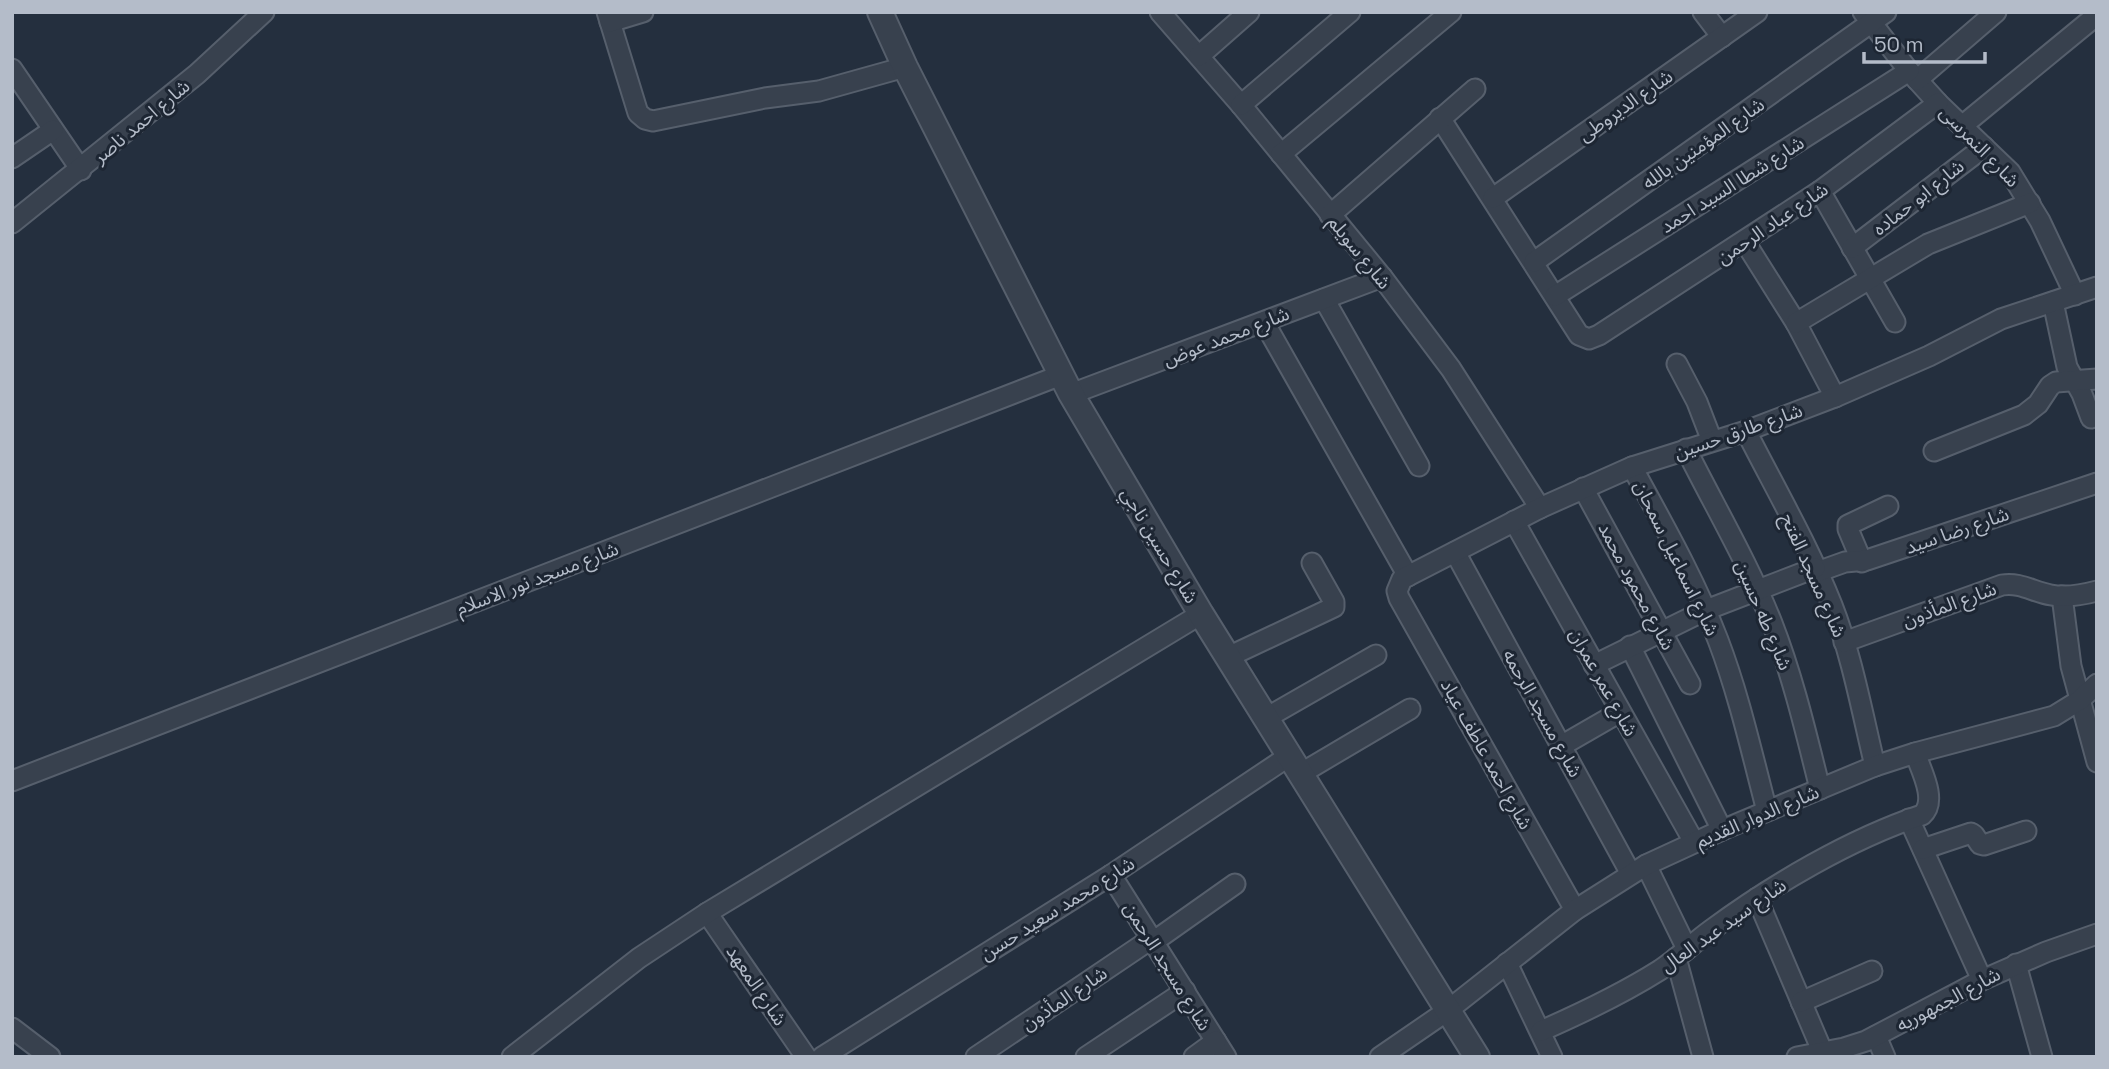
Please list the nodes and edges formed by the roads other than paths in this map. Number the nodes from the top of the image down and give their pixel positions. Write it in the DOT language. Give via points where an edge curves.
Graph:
graph roads {
  1 [pos="264,12"];
  2 [pos="643,12"];
  3 [pos="880,12"];
  4 [pos="1160,12"];
  5 [pos="1250,12"];
  6 [pos="1350,12"];
  7 [pos="1451,12"];
  8 [pos="1703,12"];
  9 [pos="1757,12"];
  10 [pos="1996,12"];
  11 [pos="2097,15"];
  12 [pos="1874,16"];
  13 [pos="609,17"];
  14 [pos="1722,37"];
  15 [pos="1199,56"];
  16 [pos="905,67"];
  17 [pos="1913,75"];
  18 [pos="15,80"];
  19 [pos="1475,89"];
  20 [pos="1938,103"];
  21 [pos="1241,105"];
  22 [pos="1440,118"];
  23 [pos="1962,126"];
  24 [pos="53,130"];
  25 [pos="1984,147"];
  26 [pos="1281,154"];
  27 [pos="12,158"];
  28 [pos="81,170"];
  29 [pos="1820,191"];
  30 [pos="1493,198"];
  31 [pos="2031,203"];
  32 [pos="1331,215"];
  33 [pos="12,223"];
  34 [pos="1745,242"];
  35 [pos="1852,248"];
  36 [pos="1534,262"];
  37 [pos="1382,277"];
  38 [pos="1870,279"];
  39 [pos="2097,288"];
  40 [pos="2075,295"];
  41 [pos="1555,296"];
  42 [pos="1324,299"];
  43 [pos="2053,302"];
  44 [pos="1264,322"];
  45 [pos="1895,322"];
  46 [pos="1796,323"];
  47 [pos="1677,364"];
  48 [pos="2097,379"];
  49 [pos="2074,380"];
  50 [pos="1066,384"];
  51 [pos="1835,397"];
  52 [pos="2097,416"];
  53 [pos="1746,431"];
  54 [pos="1712,441"];
  55 [pos="1686,449"];
  56 [pos="1934,451"];
  57 [pos="1419,466"];
  58 [pos="1632,467"];
  59 [pos="2097,483"];
  60 [pos="1583,488"];
  61 [pos="1888,506"];
  62 [pos="1540,508"];
  63 [pos="1514,521"];
  64 [pos="1455,552"];
  65 [pos="1863,562"];
  66 [pos="1312,563"];
  67 [pos="1816,570"];
  68 [pos="1408,576"];
  69 [pos="1757,589"];
  70 [pos="2097,591"];
  71 [pos="2062,596"];
  72 [pos="1706,610"];
  73 [pos="1201,614"];
  74 [pos="1661,631"];
  75 [pos="1844,642"];
  76 [pos="1630,646"];
  77 [pos="1376,655"];
  78 [pos="1228,657"];
  79 [pos="1594,665"];
  80 [pos="1690,684"];
  81 [pos="2097,684"];
  82 [pos="2080,700"];
  83 [pos="1410,709"];
  84 [pos="1620,712"];
  85 [pos="1266,718"];
  86 [pos="1561,746"];
  87 [pos="1915,752"];
  88 [pos="2097,762"];
  89 [pos="1295,765"];
  90 [pos="1875,766"];
  91 [pos="12,781"];
  92 [pos="1820,789"];
  93 [pos="1767,811"];
  94 [pos="1909,819"];
  95 [pos="1721,830"];
  96 [pos="2026,831"];
  97 [pos="1693,842"];
  98 [pos="1923,849"];
  99 [pos="1639,870"];
  100 [pos="1111,875"];
  101 [pos="1235,884"];
  102 [pos="1757,898"];
  103 [pos="1575,910"];
  104 [pos="707,913"];
  105 [pos="2097,934"];
  106 [pos="1152,941"];
  107 [pos="1681,954"];
  108 [pos="1507,963"];
  109 [pos="2016,964"];
  110 [pos="1872,971"];
  111 [pos="1982,980"];
  112 [pos="1185,991"];
  113 [pos="1801,1003"];
  114 [pos="1447,1011"];
  115 [pos="12,1028"];
  116 [pos="1541,1031"];
  117 [pos="1877,1036"];
  118 [pos="1221,1049"];
  119 [pos="1823,1053"];
  120 [pos="50,1057"];
  121 [pos="512,1057"];
  122 [pos="806,1057"];
  123 [pos="822,1057"];
  124 [pos="976,1057"];
  125 [pos="1086,1057"];
  126 [pos="1194,1057"];
  127 [pos="1380,1057"];
  128 [pos="1477,1057"];
  129 [pos="1552,1057"];
  130 [pos="1703,1057"];
  131 [pos="1797,1057"];
  132 [pos="1885,1057"];
  133 [pos="2042,1057"];
  1 -- 28 [label="street, شارع احمد ناصر" via="197,75"];
  2 -- 13 [label="street"];
  3 -- 16 [label="street, شارع حسين ناجي"];
  4 -- 15 [label="street, شارع سويلم"];
  5 -- 15 [label="street"];
  6 -- 21 [label="street"];
  7 -- 26 [label="street"];
  8 -- 14 [label="street"];
  9 -- 14 [label="street, شارع الديروطى"];
  10 -- 17 [label="street, شارع شطا السيد احمد"];
  11 -- 23 [label="street"];
  12 -- 17 [label="street, شارع النمرسى"];
  12 -- 36 [label="street, شارع المؤمنين بالله"];
  13 -- 16 [label="street" via="639,113 653,121 819,91"];
  14 -- 30 [label="street, شارع الديروطى"];
  15 -- 21 [label="street, شارع سويلم"];
  16 -- 50 [label="street, شارع حسين ناجي"];
  17 -- 20 [label="street, شارع النمرسى"];
  17 -- 41 [label="street, شارع شطا السيد احمد"];
  18 -- 24 [label="street"];
  19 -- 22 [label="street"];
  20 -- 23 [label="street, شارع النمرسى"];
  20 -- 29 [label="street, شارع عباد الرحمن"];
  21 -- 26 [label="street, شارع سويلم"];
  22 -- 30 [label="street"];
  22 -- 32 [label="street"];
  23 -- 25 [label="street, شارع النمرسى"];
  24 -- 27 [label="street"];
  24 -- 28 [label="street"];
  25 -- 31 [label="street, شارع النمرسى" via="2010,172"];
  25 -- 35 [label="street, شارع ابو حماده"];
  26 -- 32 [label="street, شارع سويلم"];
  28 -- 33 [label="street, شارع احمد ناصر"];
  29 -- 34 [label="street, شارع عباد الرحمن"];
  29 -- 35 [label="street"];
  30 -- 36 [label="street"];
  31 -- 38 [label="street" via="1928,244"];
  31 -- 40 [label="street, شارع النمرسى"];
  32 -- 37 [label="street, شارع سويلم"];
  34 -- 41 [label="street, شارع عباد الرحمن" via="1589,339 1579,335"];
  34 -- 46 [label="street"];
  35 -- 38 [label="street"];
  36 -- 41 [label="street"];
  37 -- 42 [label="street, شارع محمد عوض"];
  37 -- 62 [label="street, شارع سويلم" via="1451,369"];
  38 -- 45 [label="street"];
  38 -- 46 [label="street"];
  39 -- 40 [label="street, شارع طارق حسين"];
  40 -- 43 [label="street, شارع طارق حسين"];
  42 -- 44 [label="street, شارع محمد عوض"];
  42 -- 57 [label="street"];
  43 -- 49 [label="street"];
  43 -- 51 [label="street, شارع طارق حسين" via="1977,329 1929,356"];
  44 -- 50 [label="street, شارع محمد عوض"];
  44 -- 68 [label="street"];
  46 -- 51 [label="street"];
  47 -- 54 [label="street"];
  48 -- 49 [label="street"];
  49 -- 52 [label="street" via="2088,415"];
  49 -- 56 [label="street" via="2050,386 2024,415"];
  50 -- 73 [label="street, شارع حسين ناجي"];
  50 -- 91 [label="street, شارع مسجد نور الاسلام"];
  51 -- 53 [label="street, شارع طارق حسين"];
  53 -- 54 [label="street, شارع طارق حسين"];
  53 -- 67 [label="street, شارع مسجد الفتح"];
  54 -- 55 [label="street, شارع طارق حسين"];
  55 -- 58 [label="street, شارع طارق حسين"];
  55 -- 69 [label="street, شارع طه حسين"];
  58 -- 60 [label="street, شارع طارق حسين"];
  58 -- 72 [label="street, شارع اسماعيل سمحان"];
  59 -- 65 [label="street, شارع رضا سيد"];
  60 -- 62 [label="street, شارع طارق حسين"];
  60 -- 74 [label="street, شارع محمود محمد"];
  61 -- 65 [label="street" via="1848,525"];
  62 -- 63 [label="street, شارع طارق حسين"];
  63 -- 64 [label="street, شارع طارق حسين"];
  63 -- 79 [label="street, شارع عمر عمران"];
  64 -- 68 [label="street, شارع طارق حسين"];
  64 -- 86 [label="street, شارع مسجد الرحمه"];
  65 -- 67 [label="street, شارع رضا سيد"];
  66 -- 78 [label="street" via="1334,607"];
  67 -- 69 [label="street, شارع رضا سيد"];
  67 -- 75 [label="street, شارع مسجد الفتح"];
  68 -- 103 [label="street, شارع احمد عاطف عياد" via="1398,584 1399,597"];
  69 -- 72 [label="street, شارع رضا سيد"];
  69 -- 92 [label="street, شارع طه حسين" via="1785,658"];
  70 -- 71 [label="street, شارع المأذون"];
  71 -- 75 [label="street, شارع المأذون" via="2022,585 2001,585"];
  71 -- 82 [label="street"];
  72 -- 74 [label="street, شارع رضا سيد"];
  72 -- 93 [label="street, شارع اسماعيل سمحان" via="1736,695"];
  73 -- 78 [label="street, شارع حسين ناجي"];
  73 -- 104 [label="street"];
  74 -- 76 [label="street, شارع رضا سيد"];
  74 -- 80 [label="street, شارع محمود محمد"];
  75 -- 90 [label="street, شارع مسجد الفتح"];
  76 -- 79 [label="street, شارع رضا سيد"];
  76 -- 95 [label="street"];
  77 -- 85 [label="street"];
  78 -- 85 [label="street, شارع حسين ناجي"];
  79 -- 84 [label="street, شارع عمر عمران"];
  81 -- 82 [label="street, شارع الدوار القديم"];
  82 -- 87 [label="street, شارع الدوار القديم" via="2039,722"];
  82 -- 88 [label="street"];
  83 -- 89 [label="street, شارع محمد سعيد حسن"];
  84 -- 86 [label="street"];
  84 -- 97 [label="street, شارع عمر عمران"];
  85 -- 89 [label="street, شارع حسين ناجي"];
  86 -- 99 [label="street, شارع مسجد الرحمه"];
  87 -- 90 [label="street, شارع الدوار القديم"];
  87 -- 94 [label="street, شارع سيد عبد العال" via="1929,804 1922,815"];
  89 -- 100 [label="street, شارع محمد سعيد حسن"];
  89 -- 114 [label="street, شارع حسين ناجي"];
  90 -- 92 [label="street, شارع الدوار القديم"];
  92 -- 93 [label="street, شارع الدوار القديم"];
  93 -- 95 [label="street, شارع الدوار القديم"];
  94 -- 98 [label="street"];
  94 -- 102 [label="street, شارع سيد عبد العال"];
  95 -- 97 [label="street, شارع الدوار القديم"];
  96 -- 98 [label="street" via="1984,845 1970,833"];
  97 -- 99 [label="street, شارع الدوار القديم"];
  98 -- 111 [label="street"];
  99 -- 103 [label="street, شارع الدوار القديم"];
  99 -- 107 [label="street, شارع مسجد الرحمه"];
  100 -- 106 [label="street, شارع مسجد الرحمن"];
  100 -- 123 [label="street, شارع محمد سعيد حسن"];
  101 -- 106 [label="street, شارع المأذون"];
  102 -- 107 [label="street, شارع سيد عبد العال"];
  102 -- 113 [label="street"];
  103 -- 108 [label="street, شارع الدوار القديم"];
  104 -- 121 [label="street" via="639,958"];
  104 -- 122 [label="street, شارع المعهد"];
  105 -- 109 [label="street, شارع الجمهوريه"];
  106 -- 112 [label="street, شارع مسجد الرحمن"];
  106 -- 124 [label="street, شارع المأذون"];
  107 -- 116 [label="street, شارع سيد عبد العال" via="1630,988"];
  107 -- 130 [label="street, شارع مسجد الرحمه"];
  108 -- 114 [label="street, شارع الدوار القديم"];
  108 -- 116 [label="street"];
  109 -- 111 [label="street, شارع الجمهوريه"];
  109 -- 133 [label="street"];
  110 -- 113 [label="street"];
  111 -- 117 [label="street, شارع الجمهوريه"];
  112 -- 118 [label="street, شارع مسجد الرحمن"];
  112 -- 125 [label="street"];
  113 -- 119 [label="street"];
  114 -- 127 [label="street, شارع الدوار القديم"];
  114 -- 128 [label="street, شارع حسين ناجي"];
  115 -- 120 [label="street"];
  116 -- 129 [label="street"];
  117 -- 119 [label="street, شارع الجمهوريه"];
  117 -- 132 [label="street"];
  118 -- 126 [label="street"];
  119 -- 131 [label="street, شارع الجمهوريه"];
}
